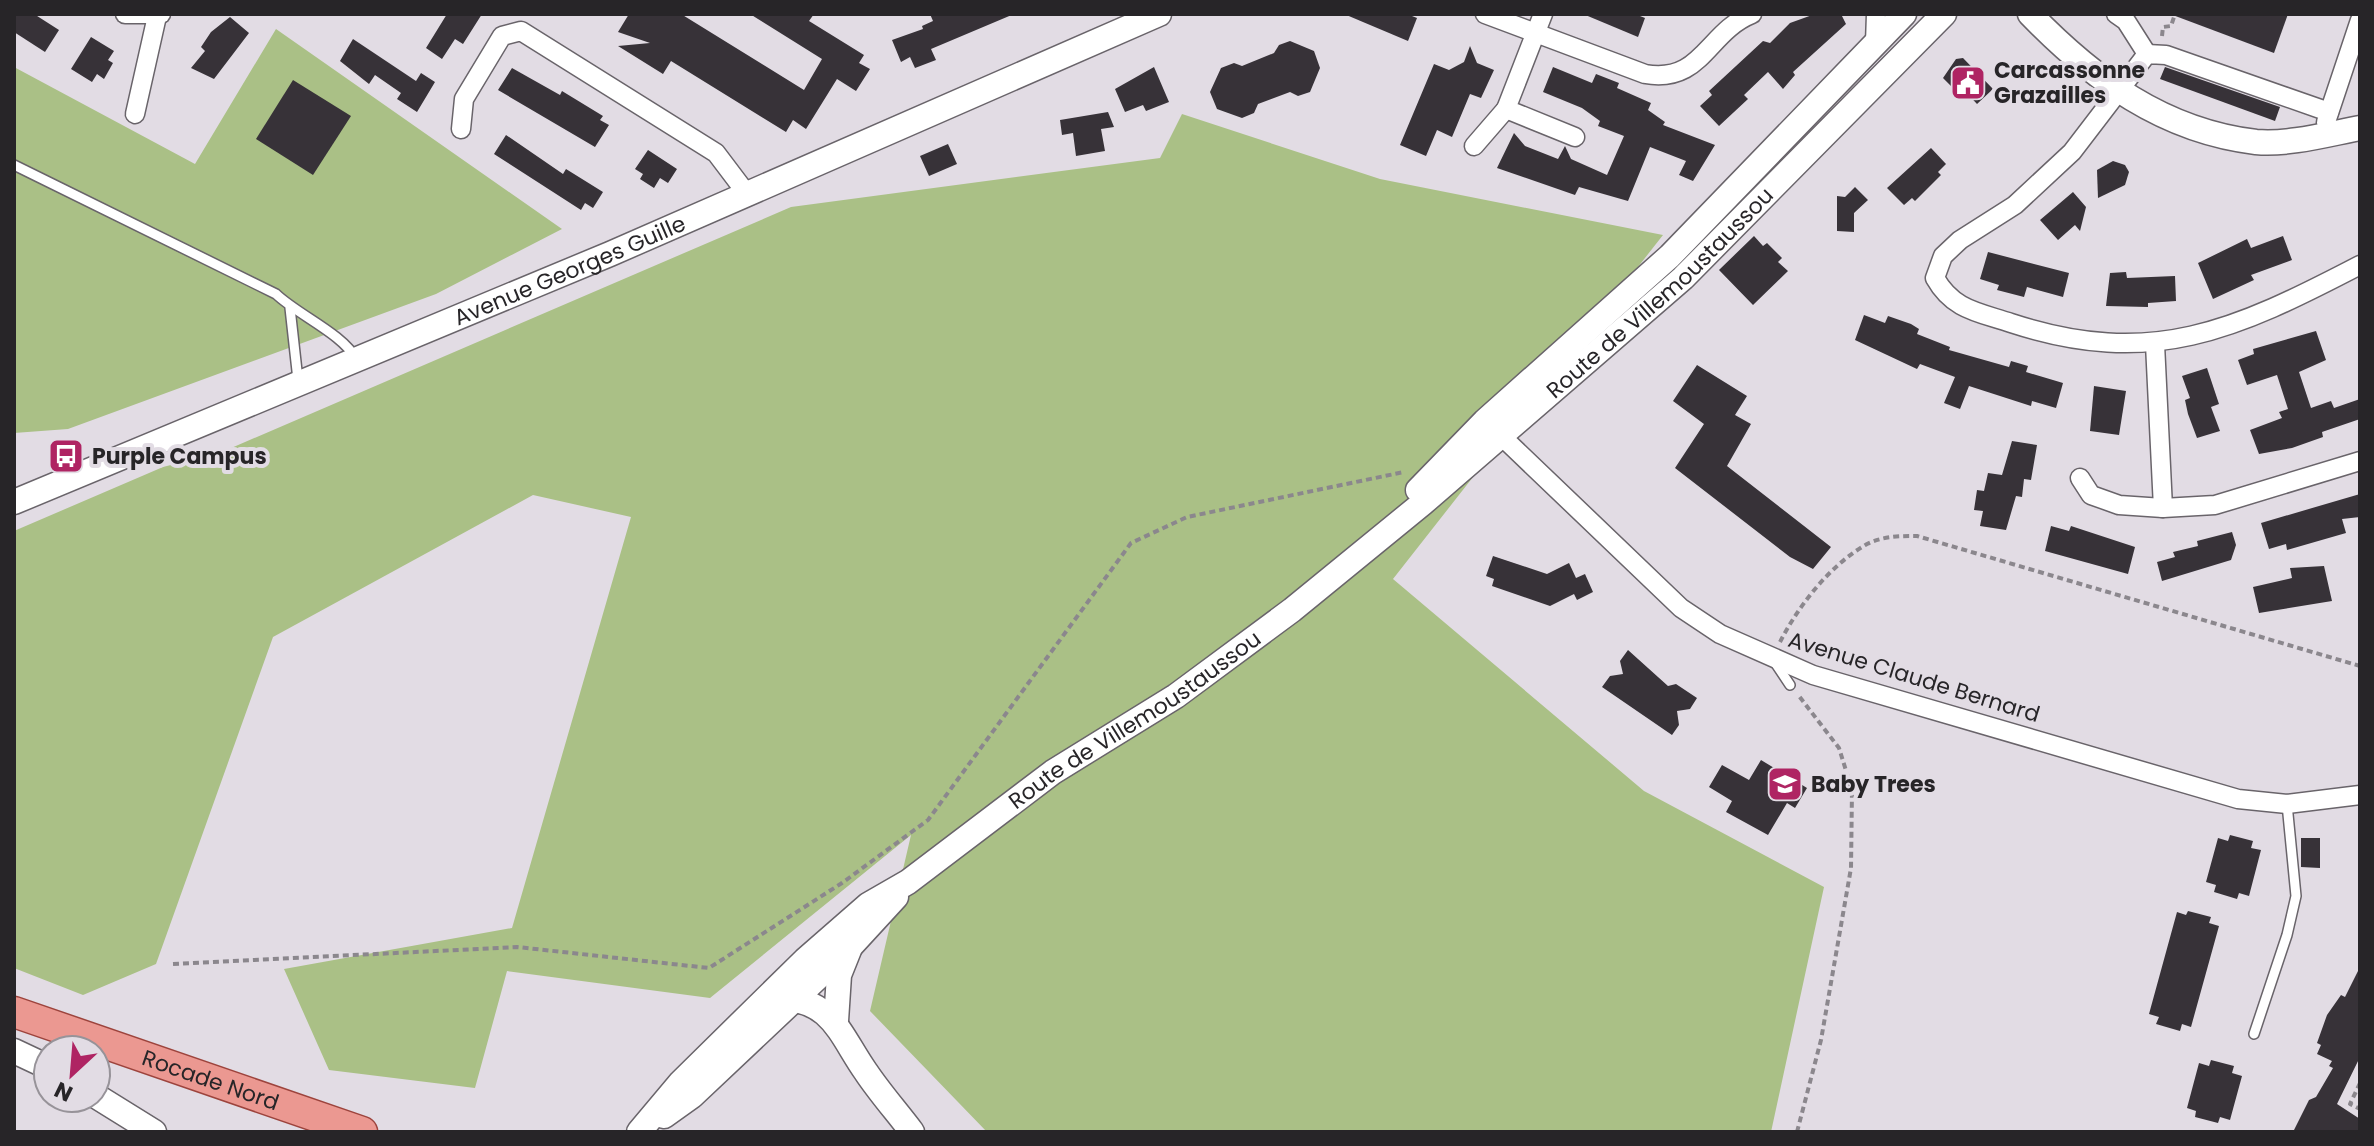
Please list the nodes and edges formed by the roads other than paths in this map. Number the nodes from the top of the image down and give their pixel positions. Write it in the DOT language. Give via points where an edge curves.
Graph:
graph roads {
  1 [pos="125,14"];
  2 [pos="1141,14"];
  3 [pos="1159,14"];
  4 [pos="1485,14"];
  5 [pos="1752,14"];
  6 [pos="2030,14"];
  7 [pos="2116,14"];
  8 [pos="159,15"];
  9 [pos="1892,16"];
  10 [pos="1938,19"];
  11 [pos="2360,20"];
  12 [pos="1539,22"];
  13 [pos="1122,29"];
  14 [pos="2153,54"];
  15 [pos="2353,61"];
  16 [pos="2118,92"];
  17 [pos="1506,109"];
  18 [pos="2329,112"];
  19 [pos="135,114"];
  20 [pos="2360,128"];
  21 [pos="461,129"];
  22 [pos="2321,136"];
  23 [pos="1575,137"];
  24 [pos="1474,146"];
  25 [pos="14,165"];
  26 [pos="747,194"];
  27 [pos="2360,265"];
  28 [pos="290,308"];
  29 [pos="2155,344"];
  30 [pos="356,359"];
  31 [pos="300,383"];
  32 [pos="1493,428"];
  33 [pos="2360,461"];
  34 [pos="2080,478"];
  35 [pos="14,502"];
  36 [pos="2163,508"];
  37 [pos="1360,554"];
  38 [pos="1772,658"];
  39 [pos="1790,685"];
  40 [pos="2360,795"];
  41 [pos="2287,804"];
  42 [pos="908,882"];
  43 [pos="850,947"];
  44 [pos="766,999"];
  45 [pos="793,999"];
  46 [pos="14,1012"];
  47 [pos="836,1021"];
  48 [pos="2254,1034"];
  49 [pos="112,1106"];
  50 [pos="154,1132"];
  51 [pos="362,1132"];
  52 [pos="641,1132"];
  53 [pos="912,1132"];
  1 -- 8 [label="street"];
  2 -- 13 [label="street, Avenue Georges Guille"];
  3 -- 13 [label="street, Avenue Georges Guille"];
  4 -- 12 [label="street"];
  5 -- 12 [label="street" via="1738,20 1688,69 1667,78 1645,74"];
  6 -- 16 [label="street"];
  7 -- 14 [label="street"];
  8 -- 19 [label="street"];
  9 -- 10 [label="street"];
  9 -- 32 [label="street, Route de Villemoustaussou" via="1875,43 1670,256"];
  10 -- 32 [label="street, Route de Villemoustaussou" via="1683,278"];
  11 -- 15 [label="street"];
  12 -- 17 [label="street"];
  13 -- 26 [label="street, Avenue Georges Guille"];
  14 -- 16 [label="street"];
  14 -- 18 [label="street"];
  15 -- 18 [label="street"];
  16 -- 22 [label="street" via="2143,108 2208,132 2259,142"];
  16 -- 29 [label="street" via="2072,152 2015,205 1943,256 1935,278 1946,297 1962,306 2036,331 2101,344"];
  17 -- 23 [label="street"];
  17 -- 24 [label="street"];
  18 -- 22 [label="street"];
  20 -- 22 [label="street"];
  21 -- 26 [label="street" via="464,99 502,36 521,31 716,153"];
  25 -- 28 [label="lane" via="242,275"];
  26 -- 30 [label="street, Avenue Georges Guille"];
  27 -- 29 [label="street" via="2274,310"];
  28 -- 30 [label="lane" via="350,348"];
  28 -- 31 [label="lane"];
  29 -- 36 [label="street"];
  30 -- 31 [label="street, Avenue Georges Guille"];
  31 -- 35 [label="street, Avenue Georges Guille"];
  32 -- 37 [label="street, Route de Villemoustaussou"];
  32 -- 37 [label="street, Route de Villemoustaussou" via="1442,464"];
  32 -- 38 [label="street, Avenue Claude Bernard" via="1681,608 1720,634"];
  33 -- 36 [label="street" via="2215,505"];
  34 -- 36 [label="street" via="2091,495 2119,505"];
  37 -- 42 [label="street, Route de Villemoustaussou" via="1176,696 1053,772"];
  38 -- 39 [label="lane"];
  38 -- 41 [label="street, Avenue Claude Bernard" via="2238,799"];
  40 -- 41 [label="street, Avenue Claude Bernard"];
  41 -- 48 [label="lane" via="2296,896"];
  42 -- 43 [label="street, Route de Villemoustaussou"];
  42 -- 44 [label="street, Route de Villemoustaussou" via="868,905"];
  43 -- 45 [label="street, Route de Villemoustaussou"];
  43 -- 47 [label="street" via="839,975"];
  44 -- 45 [label="street"];
  44 -- 52 [label="street, Route de Villemoustaussou" via="681,1082"];
  45 -- 47 [label="street"];
  45 -- 52 [label="street, Route de Villemoustaussou" via="692,1096"];
  46 -- 51 [label="main road, Rocade Nord"];
  47 -- 53 [label="street" via="865,1071"];
  49 -- 50 [label="street"];
}
